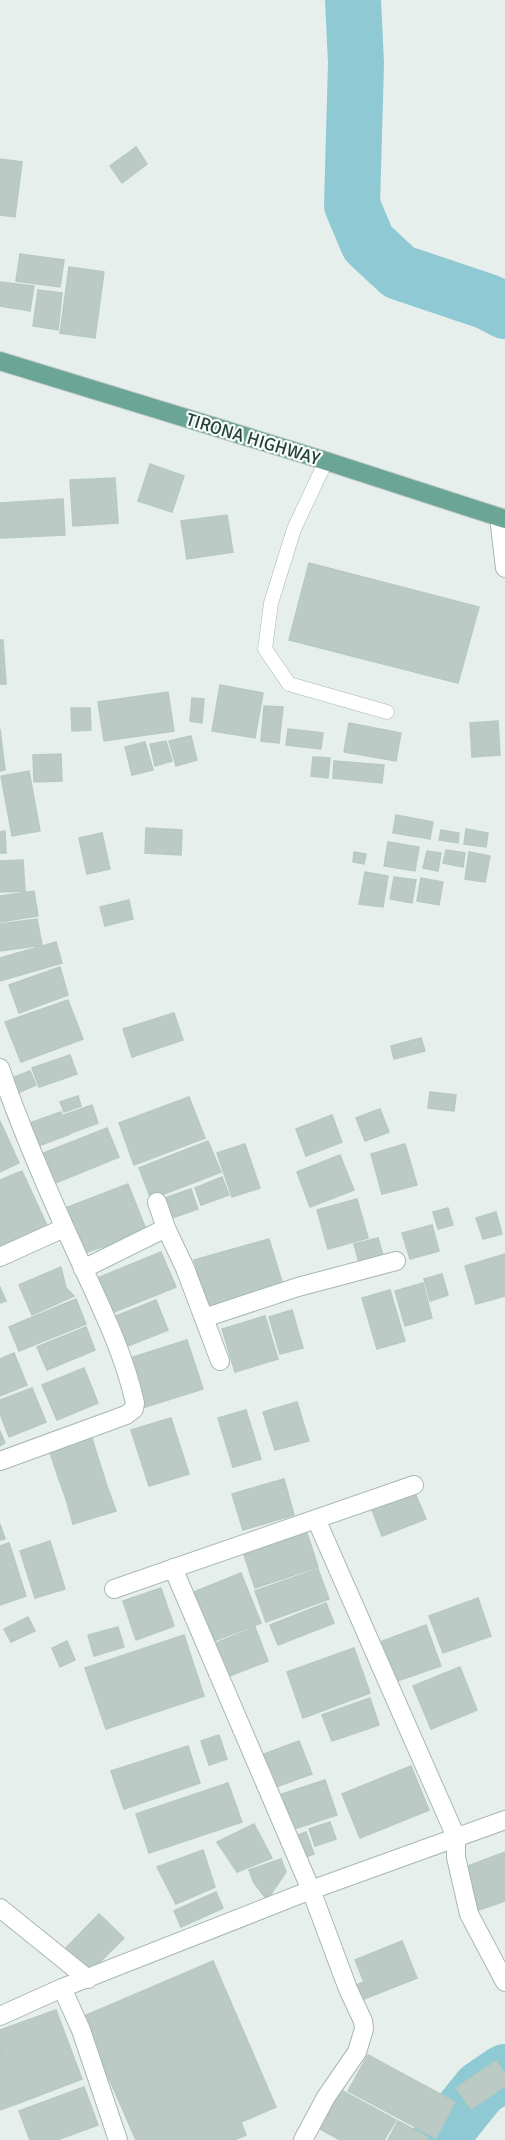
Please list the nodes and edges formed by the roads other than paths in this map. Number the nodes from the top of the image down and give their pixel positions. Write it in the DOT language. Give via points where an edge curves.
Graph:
graph roads {
  1 [pos="0,361"];
  2 [pos="326,461"];
  3 [pos="502,518"];
  4 [pos="505,568"];
  5 [pos="387,712"];
  6 [pos="0,1068"];
  7 [pos="5,1103"];
  8 [pos="157,1202"];
  9 [pos="64,1228"];
  10 [pos="166,1228"];
  11 [pos="0,1257"];
  12 [pos="396,1261"];
  13 [pos="83,1269"];
  14 [pos="204,1318"];
  15 [pos="220,1361"];
  16 [pos="0,1461"];
  17 [pos="414,1485"];
  18 [pos="316,1519"];
  19 [pos="173,1568"];
  20 [pos="114,1589"];
  21 [pos="505,1820"];
  22 [pos="456,1837"];
  23 [pos="311,1890"];
  24 [pos="0,1908"];
  25 [pos="88,1979"];
  26 [pos="505,1982"];
  27 [pos="62,1988"];
  28 [pos="0,2016"];
  29 [pos="118,2140"];
  30 [pos="303,2140"];
  1 -- 2 [label="main road, TIRONA HIGHWAY"];
  2 -- 3 [label="main road, TIRONA HIGHWAY"];
  2 -- 5 [label="lane" via="294,529 271,603 265,649 289,684"];
  3 -- 4 [label="street"];
  6 -- 7 [label="street"];
  7 -- 9 [label="street"];
  8 -- 10 [label="street"];
  9 -- 11 [label="street"];
  9 -- 13 [label="street"];
  10 -- 13 [label="street"];
  10 -- 14 [label="street"];
  12 -- 14 [label="street"];
  13 -- 16 [label="street" via="114,1338 135,1407 126,1415"];
  14 -- 15 [label="street"];
  17 -- 18 [label="street"];
  18 -- 19 [label="street"];
  18 -- 22 [label="street"];
  19 -- 20 [label="street"];
  19 -- 23 [label="street"];
  21 -- 22 [label="street"];
  22 -- 23 [label="street"];
  22 -- 26 [label="street" via="456,1857 468,1914"];
  23 -- 25 [label="street"];
  23 -- 30 [label="street" via="364,2029 357,2052"];
  24 -- 25 [label="street"];
  25 -- 27 [label="street"];
  27 -- 28 [label="street"];
  27 -- 29 [label="street" via="81,2030"];
}
